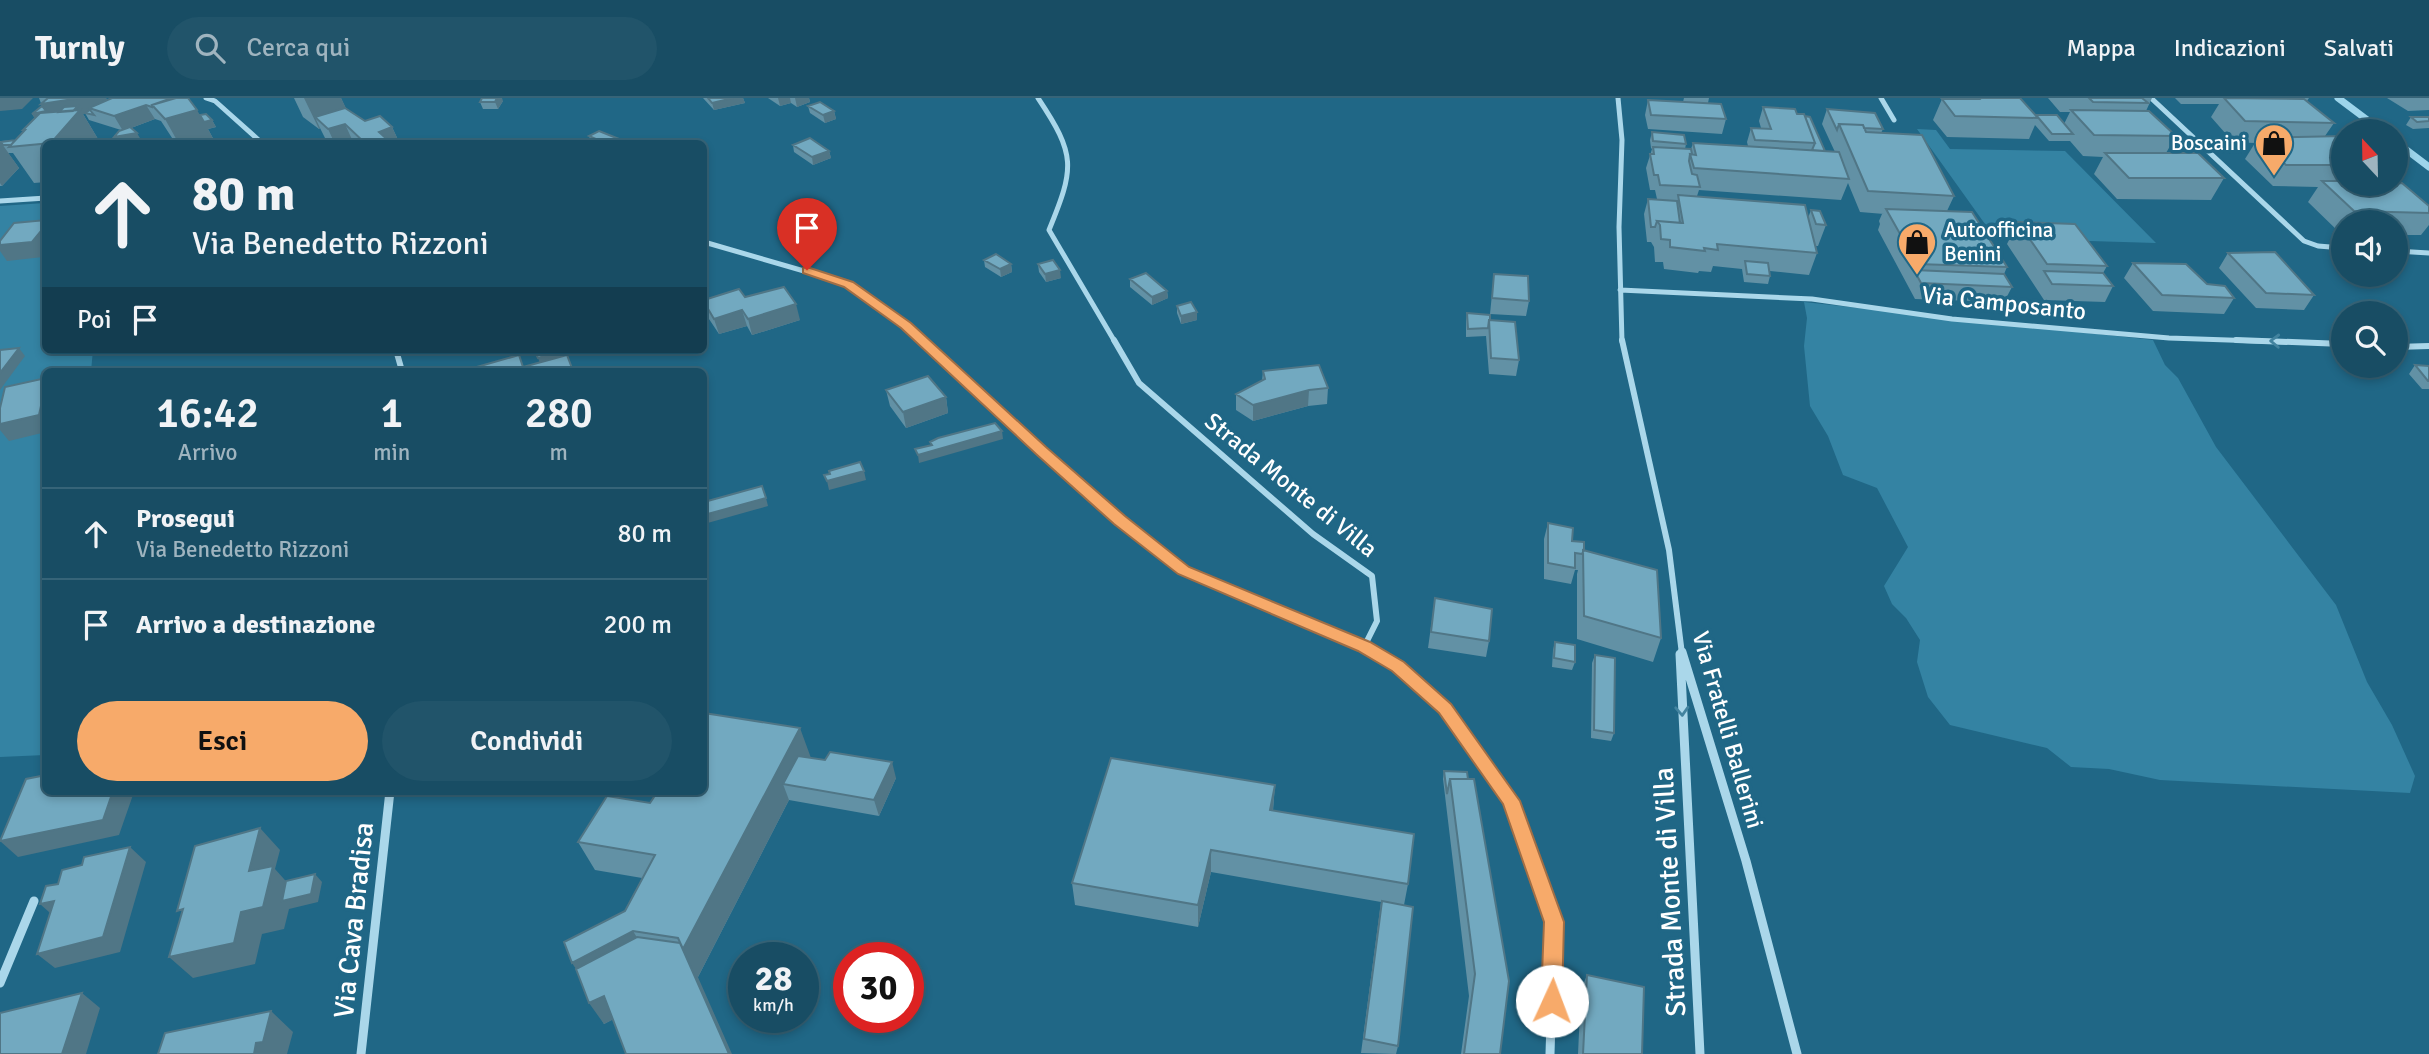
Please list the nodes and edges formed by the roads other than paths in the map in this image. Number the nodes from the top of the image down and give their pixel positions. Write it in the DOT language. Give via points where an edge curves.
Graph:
graph roads {
  1 [pos="206,98"];
  2 [pos="1038,98"];
  3 [pos="1618,98"];
  4 [pos="1881,98"];
  5 [pos="2151,98"];
  6 [pos="1894,120"];
  7 [pos="259,140"];
  8 [pos="42,198"];
  9 [pos="0,201"];
  10 [pos="707,243"];
  11 [pos="2331,247"];
  12 [pos="2408,252"];
  13 [pos="2429,253"];
  14 [pos="1620,290"];
  15 [pos="2331,344"];
  16 [pos="2429,346"];
  17 [pos="2408,347"];
  18 [pos="1679,643"];
  19 [pos="1364,647"];
  20 [pos="390,795"];
  21 [pos="34,901"];
  22 [pos="0,983"];
  23 [pos="361,1054"];
  24 [pos="1550,1054"];
  25 [pos="1700,1054"];
  26 [pos="1797,1054"];
  1 -- 7 [label="street"];
  2 -- 19 [label="street, Strada Monte di Villa" via="1063,134 1070,153 1067,190 1049,230 1139,383 1313,534 1372,576 1377,621"];
  3 -- 14 [label="street, Via Fratelli Ballerini" via="1622,140"];
  4 -- 6 [label="street"];
  5 -- 11 [label="street" via="2304,240"];
  8 -- 9 [label="street"];
  10 -- 19 [label="street" via="849,284 906,326 1119,520 1183,570"];
  12 -- 13 [label="street"];
  15 -- 14 [label="street, Via Camposanto, one-way" via="2169,338 1952,319 1812,299"];
  14 -- 18 [label="street, Via Fratelli Ballerini" via="1622,346 1669,550"];
  16 -- 17 [label="street"];
  18 -- 25 [label="street, Strada Monte di Villa, one-way"];
  18 -- 26 [label="street, Via Fratelli Ballerini" via="1746,860"];
  19 -- 24 [label="street" via="1398,667 1445,708 1511,801 1554,922"];
  20 -- 23 [label="street, Via Cava Bradisa"];
  21 -- 22 [label="street"];
}
